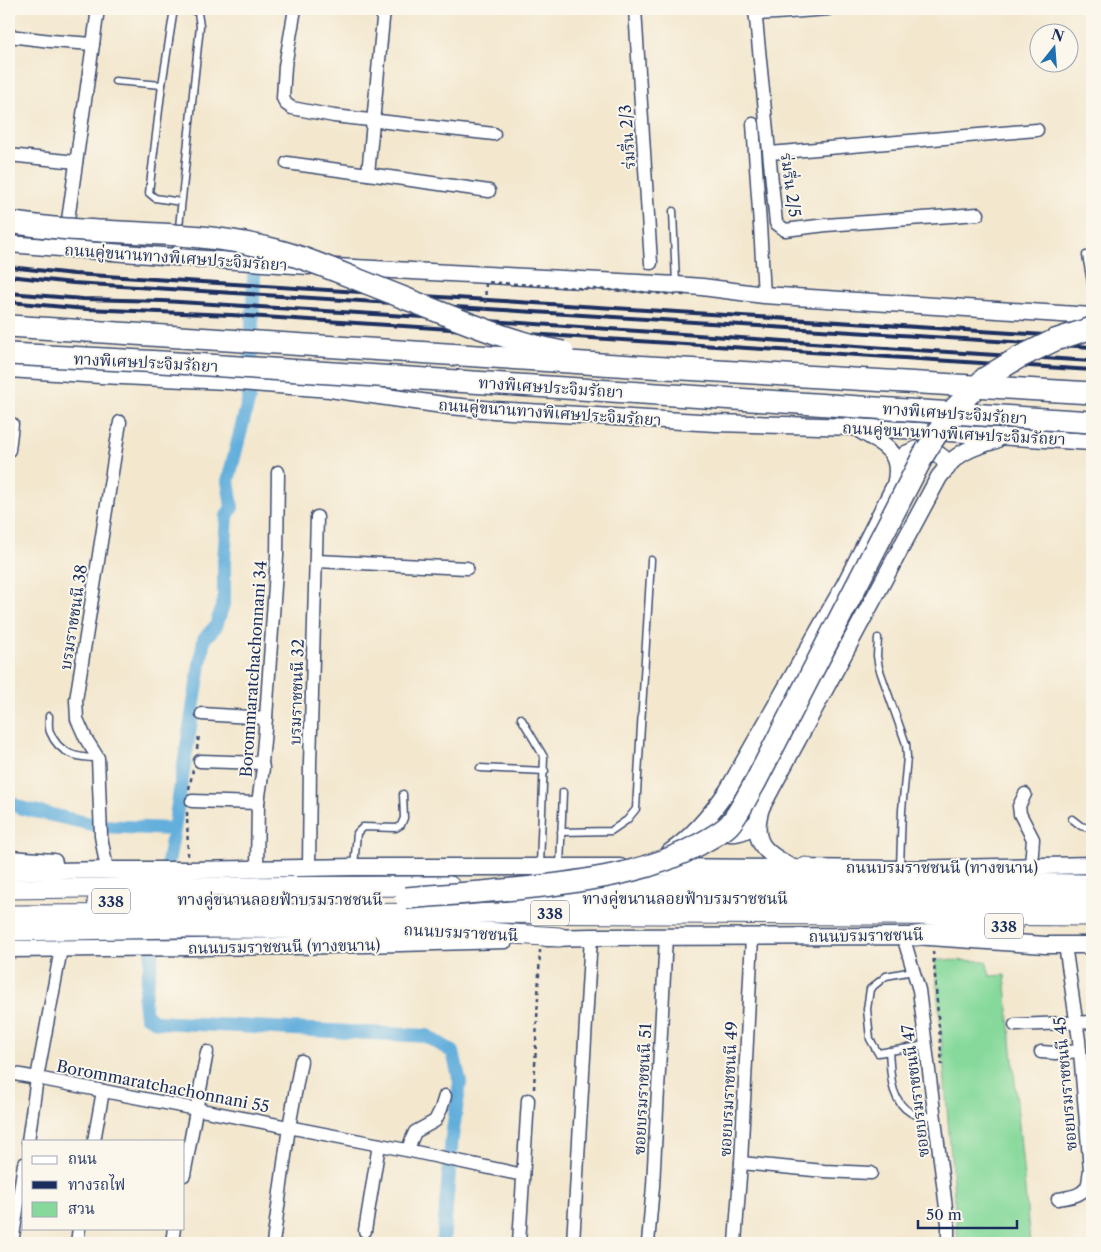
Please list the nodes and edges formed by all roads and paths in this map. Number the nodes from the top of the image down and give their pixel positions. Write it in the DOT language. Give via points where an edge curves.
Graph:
graph roads {
  1 [pos="98,9"];
  2 [pos="174,9"];
  3 [pos="191,9"];
  4 [pos="295,9"];
  5 [pos="384,9"];
  6 [pos="635,9"];
  7 [pos="828,9"];
  8 [pos="755,11"];
  9 [pos="9,36"];
  10 [pos="93,44"];
  11 [pos="115,80"];
  12 [pos="162,85"];
  13 [pos="374,120"];
  14 [pos="752,124"];
  15 [pos="1037,130"];
  16 [pos="494,134"];
  17 [pos="770,153"];
  18 [pos="9,155"];
  19 [pos="76,162"];
  20 [pos="287,163"];
  21 [pos="368,174"];
  22 [pos="489,191"];
  23 [pos="181,202"];
  24 [pos="673,210"];
  25 [pos="978,214"];
  26 [pos="9,222"];
  27 [pos="9,244"];
  28 [pos="64,249"];
  29 [pos="1086,255"];
  30 [pos="176,257"];
  31 [pos="651,263"];
  32 [pos="676,285"];
  33 [pos="1092,293"];
  34 [pos="764,295"];
  35 [pos="1092,316"];
  36 [pos="9,326"];
  37 [pos="1092,328"];
  38 [pos="9,354"];
  39 [pos="632,366"];
  40 [pos="9,369"];
  41 [pos="1092,393"];
  42 [pos="120,422"];
  43 [pos="1092,422"];
  44 [pos="12,424"];
  45 [pos="856,427"];
  46 [pos="1008,436"];
  47 [pos="1092,442"];
  48 [pos="9,450"];
  49 [pos="898,464"];
  50 [pos="947,468"];
  51 [pos="278,472"];
  52 [pos="317,517"];
  53 [pos="316,560"];
  54 [pos="651,560"];
  55 [pos="467,568"];
  56 [pos="878,638"];
  57 [pos="202,714"];
  58 [pos="49,716"];
  59 [pos="266,718"];
  60 [pos="521,718"];
  61 [pos="98,758"];
  62 [pos="200,761"];
  63 [pos="262,763"];
  64 [pos="480,768"];
  65 [pos="544,771"];
  66 [pos="563,792"];
  67 [pos="402,794"];
  68 [pos="1025,794"];
  69 [pos="192,801"];
  70 [pos="258,803"];
  71 [pos="711,813"];
  72 [pos="1072,819"];
  73 [pos="757,822"];
  74 [pos="1092,829"];
  75 [pos="561,832"];
  76 [pos="9,859"];
  77 [pos="1092,865"];
  78 [pos="540,866"];
  79 [pos="1031,866"];
  80 [pos="354,867"];
  81 [pos="560,867"];
  82 [pos="650,867"];
  83 [pos="799,867"];
  84 [pos="309,868"];
  85 [pos="257,869"];
  86 [pos="900,869"];
  87 [pos="107,870"];
  88 [pos="9,872"];
  89 [pos="161,878"];
  90 [pos="187,879"];
  91 [pos="771,884"];
  92 [pos="1092,884"];
  93 [pos="9,889"];
  94 [pos="406,898"];
  95 [pos="1092,899"];
  96 [pos="9,901"];
  97 [pos="9,915"];
  98 [pos="1092,916"];
  99 [pos="1092,922"];
  100 [pos="9,931"];
  101 [pos="666,936"];
  102 [pos="909,936"];
  103 [pos="559,937"];
  104 [pos="592,937"];
  105 [pos="752,937"];
  106 [pos="1065,945"];
  107 [pos="1092,945"];
  108 [pos="9,949"];
  109 [pos="61,949"];
  110 [pos="9,956"];
  111 [pos="913,971"];
  112 [pos="1076,1022"];
  113 [pos="1092,1022"];
  114 [pos="1015,1026"];
  115 [pos="926,1045"];
  116 [pos="889,1051"];
  117 [pos="1080,1051"];
  118 [pos="207,1052"];
  119 [pos="1041,1052"];
  120 [pos="301,1061"];
  121 [pos="9,1073"];
  122 [pos="37,1078"];
  123 [pos="102,1091"];
  124 [pos="445,1096"];
  125 [pos="528,1100"];
  126 [pos="195,1109"];
  127 [pos="935,1116"];
  128 [pos="289,1127"];
  129 [pos="28,1140"];
  130 [pos="94,1140"];
  131 [pos="379,1145"];
  132 [pos="409,1151"];
  133 [pos="741,1164"];
  134 [pos="185,1169"];
  135 [pos="22,1172"];
  136 [pos="871,1172"];
  137 [pos="518,1174"];
  138 [pos="1058,1199"];
  139 [pos="12,1211"];
  140 [pos="79,1230"];
  141 [pos="174,1230"];
  142 [pos="365,1231"];
  143 [pos="12,1243"];
  144 [pos="77,1243"];
  145 [pos="172,1243"];
  146 [pos="273,1243"];
  147 [pos="519,1243"];
  148 [pos="573,1243"];
  149 [pos="648,1243"];
  150 [pos="735,1243"];
  151 [pos="948,1243"];
  1 -- 10 [label="street"];
  2 -- 12 [label="lane"];
  3 -- 23 [label="lane" via="198,13 200,26"];
  4 -- 13 [label="street" via="285,66 283,98 286,104 326,115"];
  5 -- 13 [label="street"];
  6 -- 31 [label="street, ร่มรื่น 2/3"];
  7 -- 8 [label="street" via="776,13"];
  8 -- 17 [label="street, ร่มรื่น 2/5"];
  9 -- 10 [label="street"];
  10 -- 19 [label="street"];
  11 -- 12 [label="lane"];
  12 -- 23 [label="lane" via="148,192 155,198"];
  13 -- 16 [label="street"];
  13 -- 21 [label="street"];
  14 -- 34 [label="street"];
  15 -- 17 [label="street"];
  17 -- 25 [label="street, ร่มรื่น 2/5" via="776,223 785,230"];
  18 -- 19 [label="street"];
  19 -- 28 [label="street"];
  20 -- 21 [label="street"];
  21 -- 22 [label="street"];
  23 -- 30 [label="lane"];
  24 -- 32 [label="lane"];
  26 -- 39 [label="highway, bridge" via="76,230 203,237 273,249 512,339"];
  27 -- 28 [label="main road, ถนนคู่ขนานทางพิเศษประจิมรัถยา"];
  28 -- 30 [label="main road, ถนนคู่ขนานทางพิเศษประจิมรัถยา"];
  29 -- 33 [label="lane"];
  30 -- 32 [label="main road, ถนนคู่ขนานทางพิเศษประจิมรัถยา"];
  32 -- 34 [label="main road, ถนนคู่ขนานทางพิเศษประจิมรัถยา"];
  34 -- 35 [label="main road, ถนนคู่ขนานทางพิเศษประจิมรัถยา"];
  36 -- 39 [label="highway, ทางพิเศษประจิมรัถยา, bridge"];
  37 -- 94 [label="highway, bridge" via="1055,340 1018,358 985,378 950,413 924,454 755,783 730,825 684,853 622,874 513,890"];
  38 -- 43 [label="highway, ทางพิเศษประจิมรัถยา, bridge"];
  39 -- 41 [label="highway, ทางพิเศษประจิมรัถยา, bridge"];
  40 -- 45 [label="main road, ถนนคู่ขนานทางพิเศษประจิมรัถยา" via="284,385 494,410 716,423"];
  42 -- 61 [label="street, บรมราชชนนี 38" via="76,700 77,719"];
  44 -- 48 [label="street"];
  45 -- 46 [label="main road, ถนนคู่ขนานทางพิเศษประจิมรัถยา"];
  45 -- 49 [label="main road" via="887,447"];
  46 -- 47 [label="main road, ถนนคู่ขนานทางพิเศษประจิมรัถยา"];
  46 -- 50 [label="main road" via="965,451"];
  49 -- 50 [label="main road" via="906,454 918,449 935,452 943,458"];
  49 -- 71 [label="main road" via="895,485 844,586 728,790"];
  50 -- 73 [label="main road" via="939,477 770,791"];
  51 -- 59 [label="street, Borommaratchachonnani 34" via="277,556"];
  52 -- 53 [label="street, บรมราชชนนี 32"];
  53 -- 55 [label="street"];
  53 -- 84 [label="street, บรมราชชนนี 32"];
  54 -- 75 [label="lane" via="636,809 627,820 610,831"];
  56 -- 86 [label="lane" via="879,668 906,744"];
  57 -- 59 [label="street"];
  58 -- 61 [label="lane" via="50,731 57,745 82,758"];
  59 -- 63 [label="street, Borommaratchachonnani 34"];
  60 -- 65 [label="lane" via="544,757"];
  61 -- 87 [label="street, บรมราชชนนี 38" via="101,836"];
  62 -- 63 [label="street"];
  63 -- 70 [label="street, Borommaratchachonnani 34"];
  64 -- 65 [label="lane"];
  65 -- 78 [label="lane"];
  66 -- 75 [label="lane"];
  67 -- 80 [label="lane" via="404,818 401,825 396,828 362,828 357,833"];
  68 -- 79 [label="street" via="1019,806 1033,839"];
  69 -- 70 [label="street"];
  70 -- 85 [label="street, Borommaratchachonnani 34"];
  71 -- 73 [label="main road" via="720,830 733,834 751,828"];
  71 -- 82 [label="main road" via="680,846"];
  72 -- 74 [label="lane"];
  73 -- 83 [label="main road" via="758,837 764,848 774,858"];
  75 -- 81 [label="lane"];
  76 -- 87 [label="main road"];
  77 -- 79 [label="main road, ถนนบรมราชชนนี (ทางขนาน) / 338"];
  78 -- 80 [label="main road, 338"];
  78 -- 81 [label="main road, 338"];
  79 -- 86 [label="main road, ถนนบรมราชชนนี (ทางขนาน) / 338"];
  80 -- 84 [label="main road, 338"];
  81 -- 82 [label="main road, 338"];
  82 -- 83 [label="main road, 338"];
  83 -- 86 [label="main road, ถนนบรมราชชนนี (ทางขนาน) / 338"];
  83 -- 91 [label="main road"];
  84 -- 85 [label="main road, 338"];
  85 -- 90 [label="main road, 338"];
  87 -- 88 [label="main road, 338"];
  87 -- 89 [label="main road, 338"];
  89 -- 90 [label="main road, 338"];
  89 -- 93 [label="main road, 338"];
  90 -- 91 [label="main road"];
  91 -- 92 [label="main road"];
  94 -- 95 [label="main road, ทางคู่ขนานลอยฟ้าบรมราชชนนี / 338, bridge"];
  94 -- 96 [label="main road, ทางคู่ขนานลอยฟ้าบรมราชชนนี / 338"];
  97 -- 98 [label="main road, ทางคู่ขนานลอยฟ้าบรมราชชนนี / 338"];
  99 -- 102 [label="main road, ถนนบรมราชชนนี / 338" via="1044,922"];
  100 -- 103 [label="main road, ถนนบรมราชชนนี / 338" via="440,929"];
  101 -- 104 [label="main road, ถนนบรมราชชนนี / 338"];
  101 -- 105 [label="main road, ถนนบรมราชชนนี / 338"];
  101 -- 149 [label="street, ซอยบรมราชชนนี 51"];
  102 -- 105 [label="main road, ถนนบรมราชชนนี / 338"];
  102 -- 106 [label="main road, 338"];
  102 -- 111 [label="street, ซอยบรมราชชนนี 47"];
  103 -- 104 [label="main road, ถนนบรมราชชนนี / 338"];
  103 -- 109 [label="main road, ถนนบรมราชชนนี (ทางขนาน) / 338" via="453,943"];
  104 -- 148 [label="street"];
  105 -- 133 [label="street, ซอยบรมราชชนนี 49"];
  106 -- 107 [label="main road, 338"];
  106 -- 112 [label="street, ซอยบรมราชชนนี 45"];
  108 -- 109 [label="main road, ถนนบรมราชชนนี (ทางขนาน) / 338"];
  109 -- 110 [label="main road"];
  109 -- 122 [label="street, Borommaratchachonnani 55"];
  111 -- 115 [label="street, ซอยบรมราชชนนี 47" via="919,990"];
  111 -- 116 [label="lane" via="886,976 870,990 866,1009 870,1039 878,1053"];
  112 -- 113 [label="street"];
  112 -- 114 [label="street"];
  112 -- 117 [label="street, ซอยบรมราชชนนี 45"];
  115 -- 116 [label="lane"];
  115 -- 127 [label="street, ซอยบรมราชชนนี 47"];
  116 -- 127 [label="lane" via="893,1090 900,1103 912,1114"];
  117 -- 119 [label="street"];
  117 -- 138 [label="street, ซอยบรมราชชนนี 45" via="1090,1170 1088,1185 1075,1196"];
  118 -- 126 [label="street"];
  120 -- 128 [label="street"];
  121 -- 122 [label="street"];
  122 -- 123 [label="street, Borommaratchachonnani 55"];
  122 -- 129 [label="street"];
  123 -- 126 [label="street, Borommaratchachonnani 55"];
  123 -- 130 [label="street"];
  124 -- 132 [label="street" via="435,1121 415,1132"];
  125 -- 137 [label="street"];
  126 -- 128 [label="street, Borommaratchachonnani 55"];
  126 -- 134 [label="street"];
  127 -- 151 [label="street, ซอยบรมราชชนนี 47"];
  128 -- 131 [label="street, Borommaratchachonnani 55"];
  128 -- 146 [label="street"];
  131 -- 132 [label="street, Borommaratchachonnani 55"];
  131 -- 142 [label="street"];
  132 -- 137 [label="street, Borommaratchachonnani 55"];
  133 -- 136 [label="street"];
  133 -- 150 [label="street, ซอยบรมราชชนนี 49"];
  135 -- 139 [label="street"];
  137 -- 147 [label="street"];
  139 -- 143 [label="street"];
  140 -- 144 [label="street"];
  141 -- 145 [label="street"];
}
